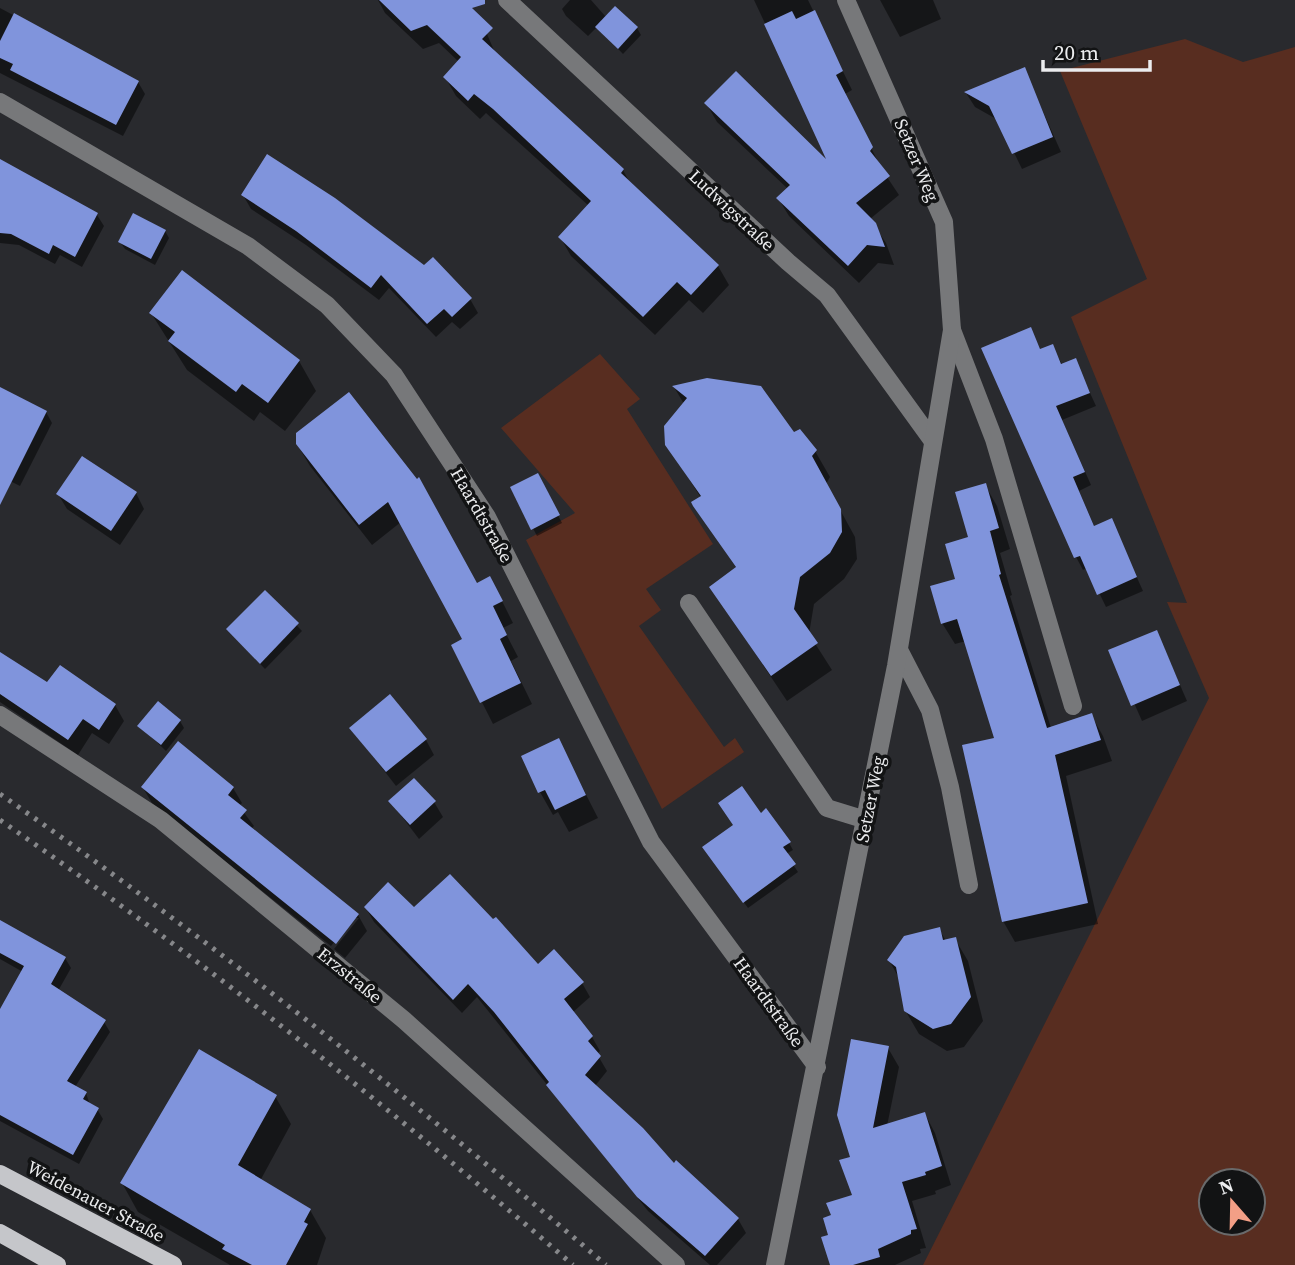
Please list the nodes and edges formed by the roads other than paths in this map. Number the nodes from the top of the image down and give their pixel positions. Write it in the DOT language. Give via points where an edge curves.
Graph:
graph roads {
  1 [pos="507,0"];
  2 [pos="846,0"];
  3 [pos="0,102"];
  4 [pos="952,330"];
  5 [pos="932,440"];
  6 [pos="690,603"];
  7 [pos="899,650"];
  8 [pos="1073,706"];
  9 [pos="0,715"];
  10 [pos="866,820"];
  11 [pos="968,885"];
  12 [pos="817,1067"];
  13 [pos="0,1174"];
  14 [pos="0,1233"];
  15 [pos="57,1265"];
  16 [pos="173,1265"];
  17 [pos="676,1265"];
  18 [pos="775,1265"];
  1 -- 5 [label="street, Ludwigstraße" via="827,295"];
  2 -- 4 [label="street, Setzer Weg" via="944,222"];
  3 -- 12 [label="street, Haardtstraße" via="248,246 327,305 394,375 487,517 651,842"];
  4 -- 5 [label="street, Setzer Weg"];
  4 -- 8 [label="street, Setzer Weg" via="994,439"];
  5 -- 7 [label="street, Setzer Weg"];
  6 -- 10 [label="street" via="827,808"];
  7 -- 10 [label="street, Setzer Weg"];
  7 -- 11 [label="street" via="930,710"];
  9 -- 17 [label="street, Erzstraße" via="162,820 404,1020"];
  10 -- 12 [label="street, Setzer Weg"];
  12 -- 18 [label="street, Setzer Weg"];
  13 -- 16 [label="main road, Weidenauer Straße"];
  14 -- 15 [label="main road"];
}
